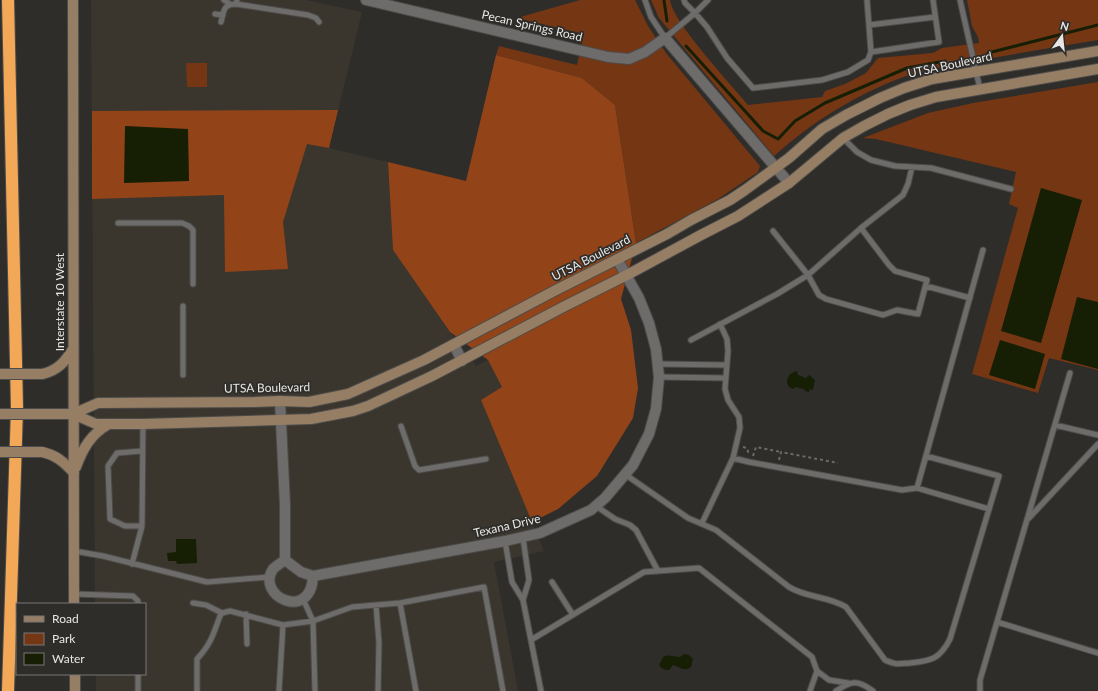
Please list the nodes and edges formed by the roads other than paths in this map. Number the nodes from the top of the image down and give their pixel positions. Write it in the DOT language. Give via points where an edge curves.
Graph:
graph roads {
  1 [pos="8,0"];
  2 [pos="72,0"];
  3 [pos="224,0"];
  4 [pos="366,0"];
  5 [pos="645,0"];
  6 [pos="684,0"];
  7 [pos="708,0"];
  8 [pos="867,0"];
  9 [pos="933,0"];
  10 [pos="960,0"];
  11 [pos="237,2"];
  12 [pos="230,4"];
  13 [pos="695,13"];
  14 [pos="214,14"];
  15 [pos="223,15"];
  16 [pos="935,17"];
  17 [pos="221,22"];
  18 [pos="319,22"];
  19 [pos="869,25"];
  20 [pos="665,38"];
  21 [pos="1098,51"];
  22 [pos="871,52"];
  23 [pos="1098,69"];
  24 [pos="976,72"];
  25 [pos="980,89"];
  26 [pos="843,138"];
  27 [pos="912,167"];
  28 [pos="775,168"];
  29 [pos="788,183"];
  30 [pos="1011,189"];
  31 [pos="118,223"];
  32 [pos="861,228"];
  33 [pos="773,231"];
  34 [pos="983,250"];
  35 [pos="617,259"];
  36 [pos="627,275"];
  37 [pos="808,275"];
  38 [pos="193,284"];
  39 [pos="926,286"];
  40 [pos="970,298"];
  41 [pos="183,306"];
  42 [pos="720,324"];
  43 [pos="691,340"];
  44 [pos="454,345"];
  45 [pos="73,349"];
  46 [pos="462,361"];
  47 [pos="658,364"];
  48 [pos="727,365"];
  49 [pos="1070,373"];
  50 [pos="0,374"];
  51 [pos="183,375"];
  52 [pos="659,377"];
  53 [pos="726,378"];
  54 [pos="280,401"];
  55 [pos="0,414"];
  56 [pos="73,414"];
  57 [pos="281,420"];
  58 [pos="110,424"];
  59 [pos="143,424"];
  60 [pos="1055,425"];
  61 [pos="401,426"];
  62 [pos="1098,435"];
  63 [pos="1098,444"];
  64 [pos="142,451"];
  65 [pos="0,452"];
  66 [pos="926,456"];
  67 [pos="733,458"];
  68 [pos="486,459"];
  69 [pos="74,473"];
  70 [pos="626,475"];
  71 [pos="917,488"];
  72 [pos="596,506"];
  73 [pos="989,509"];
  74 [pos="1027,520"];
  75 [pos="702,523"];
  76 [pos="142,526"];
  77 [pos="523,538"];
  78 [pos="505,541"];
  79 [pos="74,551"];
  80 [pos="285,560"];
  81 [pos="132,564"];
  82 [pos="658,571"];
  83 [pos="313,576"];
  84 [pos="270,577"];
  85 [pos="552,582"];
  86 [pos="74,599"];
  87 [pos="303,599"];
  88 [pos="523,600"];
  89 [pos="138,603"];
  90 [pos="193,603"];
  91 [pos="400,603"];
  92 [pos="376,605"];
  93 [pos="222,613"];
  94 [pos="246,614"];
  95 [pos="573,615"];
  96 [pos="313,621"];
  97 [pos="997,622"];
  98 [pos="283,625"];
  99 [pos="531,640"];
  100 [pos="247,644"];
  101 [pos="8,647"];
  102 [pos="1098,653"];
  103 [pos="817,671"];
  104 [pos="75,675"];
  105 [pos="138,675"];
  106 [pos="848,683"];
  107 [pos="8,691"];
  108 [pos="14,691"];
  109 [pos="75,691"];
  110 [pos="138,691"];
  111 [pos="197,691"];
  112 [pos="279,691"];
  113 [pos="315,691"];
  114 [pos="378,691"];
  115 [pos="416,691"];
  116 [pos="504,691"];
  117 [pos="541,691"];
  118 [pos="810,691"];
  119 [pos="836,691"];
  120 [pos="872,691"];
  121 [pos="980,691"];
  1 -- 101 [label="highway" via="17,408"];
  2 -- 45 [label="main road, Interstate 10 West"];
  3 -- 12 [label="lane"];
  4 -- 20 [label="street, Pecan Springs Road" via="608,57 629,59 645,52"];
  5 -- 20 [label="lane" via="651,17"];
  6 -- 13 [label="lane"];
  7 -- 13 [label="lane"];
  8 -- 19 [label="lane"];
  9 -- 16 [label="lane"];
  10 -- 24 [label="lane"];
  11 -- 12 [label="lane"];
  11 -- 18 [label="lane" via="308,15"];
  12 -- 15 [label="lane" via="225,8"];
  13 -- 20 [label="lane"];
  13 -- 22 [label="lane" via="727,58 753,88 822,80 848,72 868,60"];
  14 -- 15 [label="lane"];
  15 -- 17 [label="lane"];
  16 -- 19 [label="lane"];
  16 -- 22 [label="lane" via="939,42"];
  19 -- 22 [label="lane"];
  20 -- 28 [label="street"];
  21 -- 24 [label="main road, UTSA Boulevard"];
  23 -- 25 [label="main road, UTSA Boulevard"];
  24 -- 25 [label="lane"];
  24 -- 28 [label="main road, UTSA Boulevard" via="932,79 904,88 846,114 822,129"];
  25 -- 26 [label="main road, UTSA Boulevard" via="936,97 910,105"];
  26 -- 27 [label="lane" via="871,160"];
  26 -- 29 [label="main road, UTSA Boulevard"];
  27 -- 30 [label="lane" via="931,168"];
  27 -- 32 [label="lane" via="903,195"];
  28 -- 29 [label="street"];
  28 -- 35 [label="main road, UTSA Boulevard" via="730,200"];
  29 -- 36 [label="main road, UTSA Boulevard" via="738,216"];
  31 -- 38 [label="lane" via="182,223 190,226 193,230"];
  32 -- 37 [label="lane"];
  32 -- 39 [label="lane" via="895,271 928,280"];
  33 -- 37 [label="lane"];
  34 -- 40 [label="lane"];
  35 -- 36 [label="street, Texana Drive"];
  35 -- 44 [label="main road, UTSA Boulevard"];
  36 -- 46 [label="main road, UTSA Boulevard"];
  36 -- 47 [label="street, Texana Drive" via="649,323"];
  37 -- 39 [label="lane" via="819,295 826,300 883,315 897,310 918,314"];
  37 -- 42 [label="lane"];
  39 -- 40 [label="lane"];
  40 -- 66 [label="lane"];
  41 -- 51 [label="lane"];
  42 -- 43 [label="lane"];
  42 -- 48 [label="lane" via="727,340"];
  44 -- 46 [label="street"];
  44 -- 54 [label="main road, UTSA Boulevard" via="348,394 309,402"];
  45 -- 50 [label="main road, bridge" via="66,360 50,372"];
  45 -- 56 [label="main road, Interstate 10 West"];
  46 -- 57 [label="main road, UTSA Boulevard" via="353,411 311,420"];
  47 -- 48 [label="lane"];
  47 -- 52 [label="street, Texana Drive"];
  48 -- 53 [label="lane"];
  49 -- 60 [label="lane"];
  52 -- 53 [label="lane"];
  52 -- 70 [label="street, Texana Drive" via="656,410 649,434"];
  53 -- 67 [label="lane" via="728,400 739,417 740,428"];
  54 -- 56 [label="main road, UTSA Boulevard" via="98,404"];
  54 -- 57 [label="street"];
  55 -- 56 [label="main road, UTSA Boulevard, bridge"];
  56 -- 58 [label="main road, UTSA Boulevard" via="96,424"];
  56 -- 69 [label="main road, Interstate 10 West"];
  57 -- 59 [label="main road, UTSA Boulevard"];
  57 -- 80 [label="street"];
  58 -- 59 [label="main road, UTSA Boulevard"];
  58 -- 69 [label="main road" via="90,440"];
  59 -- 64 [label="lane"];
  60 -- 62 [label="lane"];
  60 -- 74 [label="lane"];
  61 -- 68 [label="lane" via="415,466 419,470"];
  63 -- 74 [label="lane"];
  64 -- 76 [label="lane"];
  64 -- 76 [label="lane" via="117,453 108,466 110,519 125,526"];
  65 -- 69 [label="main road, bridge" via="51,454 63,461"];
  66 -- 71 [label="lane"];
  66 -- 73 [label="lane" via="999,476"];
  67 -- 71 [label="lane" via="902,490"];
  67 -- 75 [label="lane"];
  69 -- 79 [label="main road, Interstate 10 West"];
  70 -- 72 [label="street, Texana Drive"];
  70 -- 75 [label="lane" via="688,518"];
  71 -- 73 [label="lane"];
  72 -- 77 [label="street, Texana Drive" via="564,523"];
  72 -- 82 [label="lane" via="636,530"];
  73 -- 75 [label="lane" via="946,648 927,662 894,665 886,660 846,607 837,602 797,592 716,530"];
  74 -- 97 [label="lane"];
  76 -- 81 [label="lane"];
  77 -- 78 [label="street, Texana Drive"];
  77 -- 88 [label="lane" via="529,580"];
  78 -- 83 [label="street, Texana Drive"];
  78 -- 88 [label="lane" via="512,582"];
  79 -- 81 [label="lane"];
  79 -- 86 [label="main road, Interstate 10 West"];
  80 -- 83 [label="street" via="301,572"];
  80 -- 84 [label="street" via="274,568"];
  81 -- 84 [label="lane" via="207,582"];
  82 -- 95 [label="lane" via="644,572"];
  82 -- 103 [label="lane" via="699,568 812,657"];
  83 -- 87 [label="street" via="310,592"];
  84 -- 87 [label="street" via="270,586 278,596 286,601 296,602"];
  85 -- 95 [label="lane"];
  86 -- 89 [label="lane" via="133,596"];
  87 -- 96 [label="lane"];
  88 -- 99 [label="lane"];
  90 -- 93 [label="lane" via="206,605"];
  91 -- 92 [label="lane"];
  91 -- 115 [label="lane"];
  91 -- 116 [label="lane" via="484,587"];
  92 -- 96 [label="lane" via="352,607"];
  92 -- 114 [label="lane" via="379,644"];
  93 -- 94 [label="lane" via="230,611"];
  93 -- 111 [label="lane" via="206,650 196,659"];
  94 -- 98 [label="lane"];
  94 -- 100 [label="lane"];
  95 -- 99 [label="lane"];
  96 -- 98 [label="lane"];
  96 -- 113 [label="lane"];
  97 -- 102 [label="lane"];
  97 -- 121 [label="lane" via="980,680"];
  98 -- 112 [label="lane"];
  99 -- 117 [label="lane"];
  101 -- 107 [label="highway"];
  101 -- 108 [label="highway"];
  103 -- 106 [label="lane" via="828,680"];
  103 -- 118 [label="lane"];
  104 -- 109 [label="main road"];
  105 -- 110 [label="lane"];
  106 -- 119 [label="lane"];
  106 -- 120 [label="lane" via="858,682"];
}
